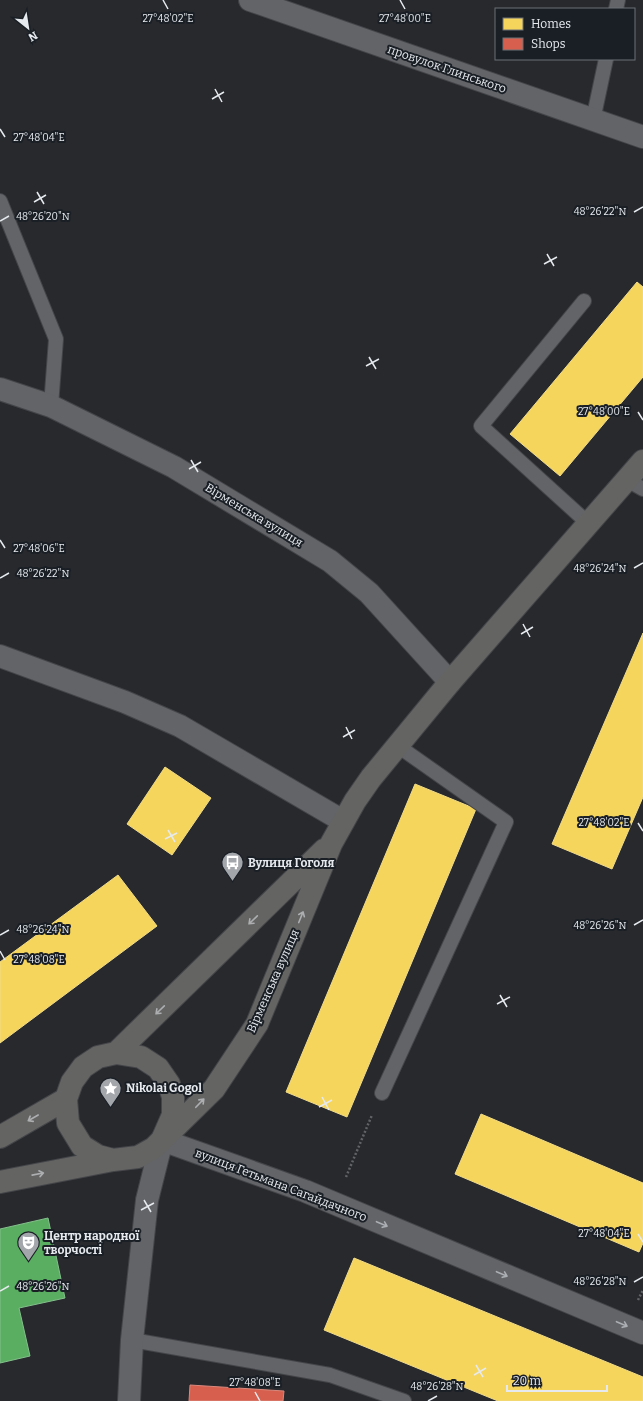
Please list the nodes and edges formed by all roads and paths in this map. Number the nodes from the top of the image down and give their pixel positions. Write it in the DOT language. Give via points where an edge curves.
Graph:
graph roads {
  1 [pos="250,0"];
  2 [pos="606,60"];
  3 [pos="593,120"];
  4 [pos="643,137"];
  5 [pos="0,202"];
  6 [pos="584,301"];
  7 [pos="0,390"];
  8 [pos="51,406"];
  9 [pos="643,461"];
  10 [pos="635,484"];
  11 [pos="589,524"];
  12 [pos="0,656"];
  13 [pos="450,682"];
  14 [pos="398,746"];
  15 [pos="343,821"];
  16 [pos="331,844"];
  17 [pos="116,1053"];
  18 [pos="382,1093"];
  19 [pos="66,1099"];
  20 [pos="0,1137"];
  21 [pos="162,1140"];
  22 [pos="113,1160"];
  23 [pos="0,1182"];
  24 [pos="334,1204"];
  25 [pos="643,1333"];
  26 [pos="132,1340"];
  27 [pos="129,1401"];
  28 [pos="404,1401"];
  1 -- 3 [label="street, провулок Глинського"];
  2 -- 3 [label="lane"];
  3 -- 4 [label="street, провулок Глинського"];
  5 -- 8 [label="lane" via="56,339"];
  6 -- 11 [label="lane" via="481,426"];
  7 -- 8 [label="street, Вірменська вулиця"];
  8 -- 13 [label="street, Вірменська вулиця" via="174,467 330,560 369,593"];
  9 -- 10 [label="main road, Вірменська вулиця"];
  10 -- 11 [label="main road, Вірменська вулиця"];
  11 -- 13 [label="main road, Вірменська вулиця"];
  12 -- 15 [label="street" via="124,702 180,726"];
  13 -- 14 [label="main road, Вірменська вулиця"];
  14 -- 15 [label="main road, Вірменська вулиця" via="371,778"];
  14 -- 18 [label="lane" via="506,822"];
  15 -- 16 [label="main road, Вірменська вулиця"];
  16 -- 17 [label="main road, Вірменська вулиця, one-way"];
  21 -- 16 [label="main road, Вірменська вулиця, one-way" via="214,1089 256,1024"];
  17 -- 19 [label="main road" via="98,1057 83,1067 72,1082"];
  17 -- 21 [label="main road" via="141,1057 158,1068 169,1084 173,1097 173,1116"];
  18 -- 24 [label="path"];
  19 -- 20 [label="main road, one-way"];
  19 -- 22 [label="main road" via="68,1123 82,1146 98,1156"];
  21 -- 22 [label="main road" via="138,1157"];
  21 -- 24 [label="street, вулиця Гетьмана Сагайдачного"];
  21 -- 26 [label="street" via="147,1200"];
  23 -- 22 [label="main road, one-way"];
  24 -- 25 [label="street, вулиця Гетьмана Сагайдачного, one-way"];
  26 -- 27 [label="street"];
  26 -- 28 [label="lane" via="330,1375"];
}
